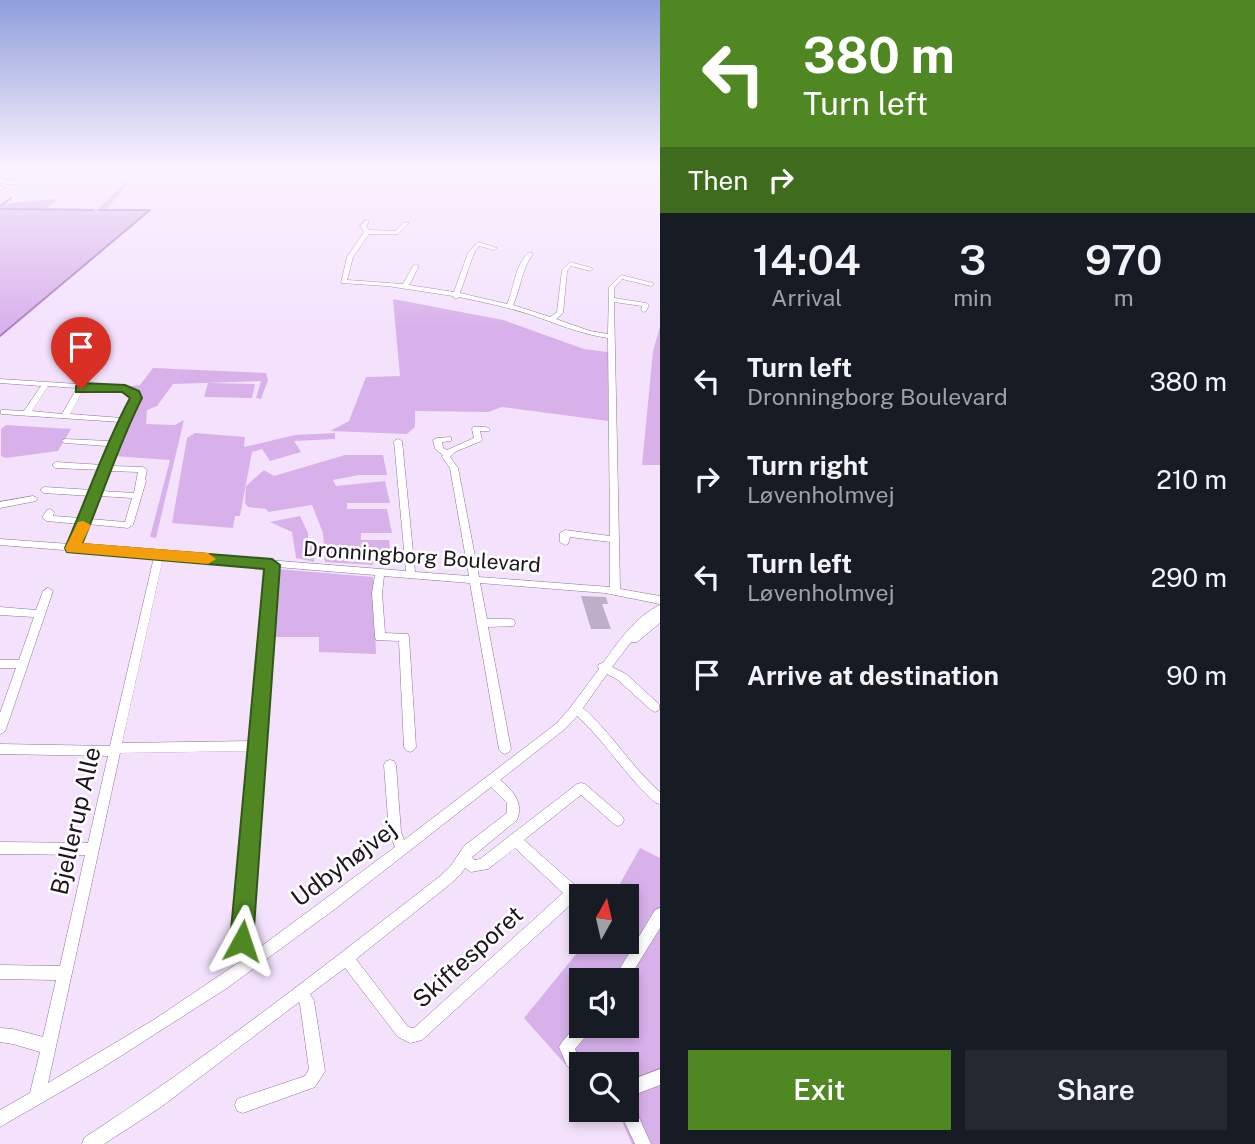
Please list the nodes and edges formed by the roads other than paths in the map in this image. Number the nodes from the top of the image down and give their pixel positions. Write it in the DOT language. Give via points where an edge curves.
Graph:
graph roads {
  1 [pos="366,222"];
  2 [pos="406,223"];
  3 [pos="367,232"];
  4 [pos="494,247"];
  5 [pos="530,254"];
  6 [pos="416,265"];
  7 [pos="590,269"];
  8 [pos="651,284"];
  9 [pos="405,287"];
  10 [pos="456,297"];
  11 [pos="611,299"];
  12 [pos="509,307"];
  13 [pos="644,310"];
  14 [pos="551,320"];
  15 [pos="612,337"];
  16 [pos="0,381"];
  17 [pos="46,384"];
  18 [pos="82,386"];
  19 [pos="4,412"];
  20 [pos="26,414"];
  21 [pos="65,416"];
  22 [pos="124,420"];
  23 [pos="486,429"];
  24 [pos="448,439"];
  25 [pos="65,440"];
  26 [pos="398,441"];
  27 [pos="112,444"];
  28 [pos="446,453"];
  29 [pos="56,464"];
  30 [pos="107,468"];
  31 [pos="44,490"];
  32 [pos="97,494"];
  33 [pos="137,496"];
  34 [pos="33,499"];
  35 [pos="0,505"];
  36 [pos="50,512"];
  37 [pos="85,522"];
  38 [pos="615,540"];
  39 [pos="0,542"];
  40 [pos="565,542"];
  41 [pos="73,548"];
  42 [pos="159,554"];
  43 [pos="272,565"];
  44 [pos="380,573"];
  45 [pos="411,575"];
  46 [pos="473,580"];
  47 [pos="48,591"];
  48 [pos="615,591"];
  49 [pos="632,593"];
  50 [pos="660,600"];
  51 [pos="660,607"];
  52 [pos="0,611"];
  53 [pos="39,614"];
  54 [pos="660,618"];
  55 [pos="481,623"];
  56 [pos="510,623"];
  57 [pos="613,654"];
  58 [pos="0,664"];
  59 [pos="22,664"];
  60 [pos="603,667"];
  61 [pos="655,707"];
  62 [pos="577,710"];
  63 [pos="0,729"];
  64 [pos="257,746"];
  65 [pos="410,747"];
  66 [pos="0,749"];
  67 [pos="115,749"];
  68 [pos="505,749"];
  69 [pos="390,765"];
  70 [pos="491,780"];
  71 [pos="660,800"];
  72 [pos="618,820"];
  73 [pos="515,840"];
  74 [pos="0,848"];
  75 [pos="93,849"];
  76 [pos="402,849"];
  77 [pos="464,857"];
  78 [pos="660,916"];
  79 [pos="346,958"];
  80 [pos="254,961"];
  81 [pos="628,968"];
  82 [pos="0,972"];
  83 [pos="65,973"];
  84 [pos="300,993"];
  85 [pos="0,1035"];
  86 [pos="575,1038"];
  87 [pos="49,1045"];
  88 [pos="569,1053"];
  89 [pos="660,1077"];
  90 [pos="639,1085"];
  91 [pos="37,1098"];
  92 [pos="243,1105"];
  93 [pos="0,1119"];
  94 [pos="633,1122"];
  95 [pos="90,1144"];
  96 [pos="643,1144"];
  1 -- 3 [label="street"];
  2 -- 3 [label="street" via="396,233"];
  3 -- 9 [label="street" via="355,247 343,282"];
  4 -- 10 [label="street" via="478,244 471,253"];
  5 -- 12 [label="street" via="520,264"];
  6 -- 9 [label="street"];
  7 -- 14 [label="street" via="570,264 564,271 560,313"];
  8 -- 11 [label="street" via="621,277 611,288"];
  9 -- 10 [label="street"];
  10 -- 12 [label="street"];
  11 -- 13 [label="street" via="646,305"];
  11 -- 15 [label="street"];
  12 -- 14 [label="street"];
  14 -- 15 [label="street"];
  15 -- 38 [label="street"];
  16 -- 17 [label="street"];
  17 -- 18 [label="street"];
  17 -- 20 [label="street"];
  18 -- 21 [label="street"];
  18 -- 22 [label="street" via="135,393"];
  19 -- 20 [label="street"];
  20 -- 21 [label="street"];
  21 -- 22 [label="street"];
  22 -- 27 [label="street"];
  23 -- 28 [label="street" via="476,429 478,439"];
  24 -- 28 [label="street" via="437,440"];
  25 -- 27 [label="street"];
  26 -- 45 [label="street"];
  27 -- 30 [label="street"];
  28 -- 46 [label="street" via="454,468"];
  29 -- 30 [label="street"];
  30 -- 32 [label="street"];
  30 -- 33 [label="street" via="143,470"];
  31 -- 32 [label="street"];
  32 -- 33 [label="street"];
  32 -- 37 [label="street"];
  33 -- 37 [label="street" via="128,525"];
  34 -- 35 [label="street"];
  36 -- 37 [label="street" via="47,518"];
  37 -- 41 [label="street"];
  38 -- 40 [label="street" via="565,533"];
  38 -- 48 [label="street"];
  39 -- 41 [label="street, Dronningborg Boulevard"];
  41 -- 42 [label="street, Dronningborg Boulevard"];
  42 -- 43 [label="street, Dronningborg Boulevard"];
  42 -- 67 [label="street, Bjellerup Alle"];
  43 -- 44 [label="street, Dronningborg Boulevard"];
  43 -- 64 [label="street"];
  44 -- 45 [label="street, Dronningborg Boulevard"];
  44 -- 65 [label="street" via="380,637 404,637"];
  45 -- 46 [label="street, Dronningborg Boulevard"];
  46 -- 48 [label="street, Dronningborg Boulevard"];
  46 -- 55 [label="street"];
  47 -- 53 [label="street"];
  48 -- 49 [label="street, Dronningborg Boulevard"];
  49 -- 50 [label="street, Dronningborg Boulevard"];
  49 -- 51 [label="street, Dronningborg Boulevard"];
  51 -- 57 [label="street, Udbyhøjvej"];
  52 -- 53 [label="street"];
  53 -- 59 [label="street"];
  54 -- 57 [label="street, Udbyhøjvej"];
  55 -- 56 [label="street"];
  55 -- 68 [label="street"];
  57 -- 60 [label="street, Udbyhøjvej"];
  58 -- 59 [label="street"];
  59 -- 63 [label="street"];
  60 -- 61 [label="street" via="622,677"];
  60 -- 62 [label="street, Udbyhøjvej"];
  62 -- 70 [label="street, Udbyhøjvej"];
  62 -- 71 [label="street" via="642,786"];
  64 -- 67 [label="street"];
  64 -- 80 [label="street" via="242,941"];
  66 -- 67 [label="street"];
  67 -- 75 [label="street, Bjellerup Alle"];
  69 -- 76 [label="street" via="395,832"];
  70 -- 76 [label="street, Udbyhøjvej"];
  70 -- 77 [label="street" via="516,809"];
  72 -- 73 [label="street" via="581,788"];
  73 -- 77 [label="street" via="478,867"];
  73 -- 79 [label="street, Skiftesporet" via="573,894 417,1035 403,1032"];
  74 -- 75 [label="street"];
  75 -- 83 [label="street, Bjellerup Alle"];
  76 -- 80 [label="street, Udbyhøjvej"];
  77 -- 79 [label="street" via="444,881"];
  78 -- 81 [label="street"];
  79 -- 84 [label="street"];
  80 -- 91 [label="street, Udbyhøjvej"];
  82 -- 83 [label="street"];
  83 -- 87 [label="street, Bjellerup Alle"];
  84 -- 92 [label="street" via="307,1001 317,1071 310,1082"];
  84 -- 95 [label="street"];
  85 -- 87 [label="street" via="13,1034 32,1045"];
  86 -- 88 [label="street" via="567,1048"];
  87 -- 91 [label="street, Bjellerup Alle"];
  89 -- 90 [label="street"];
  91 -- 93 [label="street, Udbyhøjvej"];
  94 -- 96 [label="street"];
}
